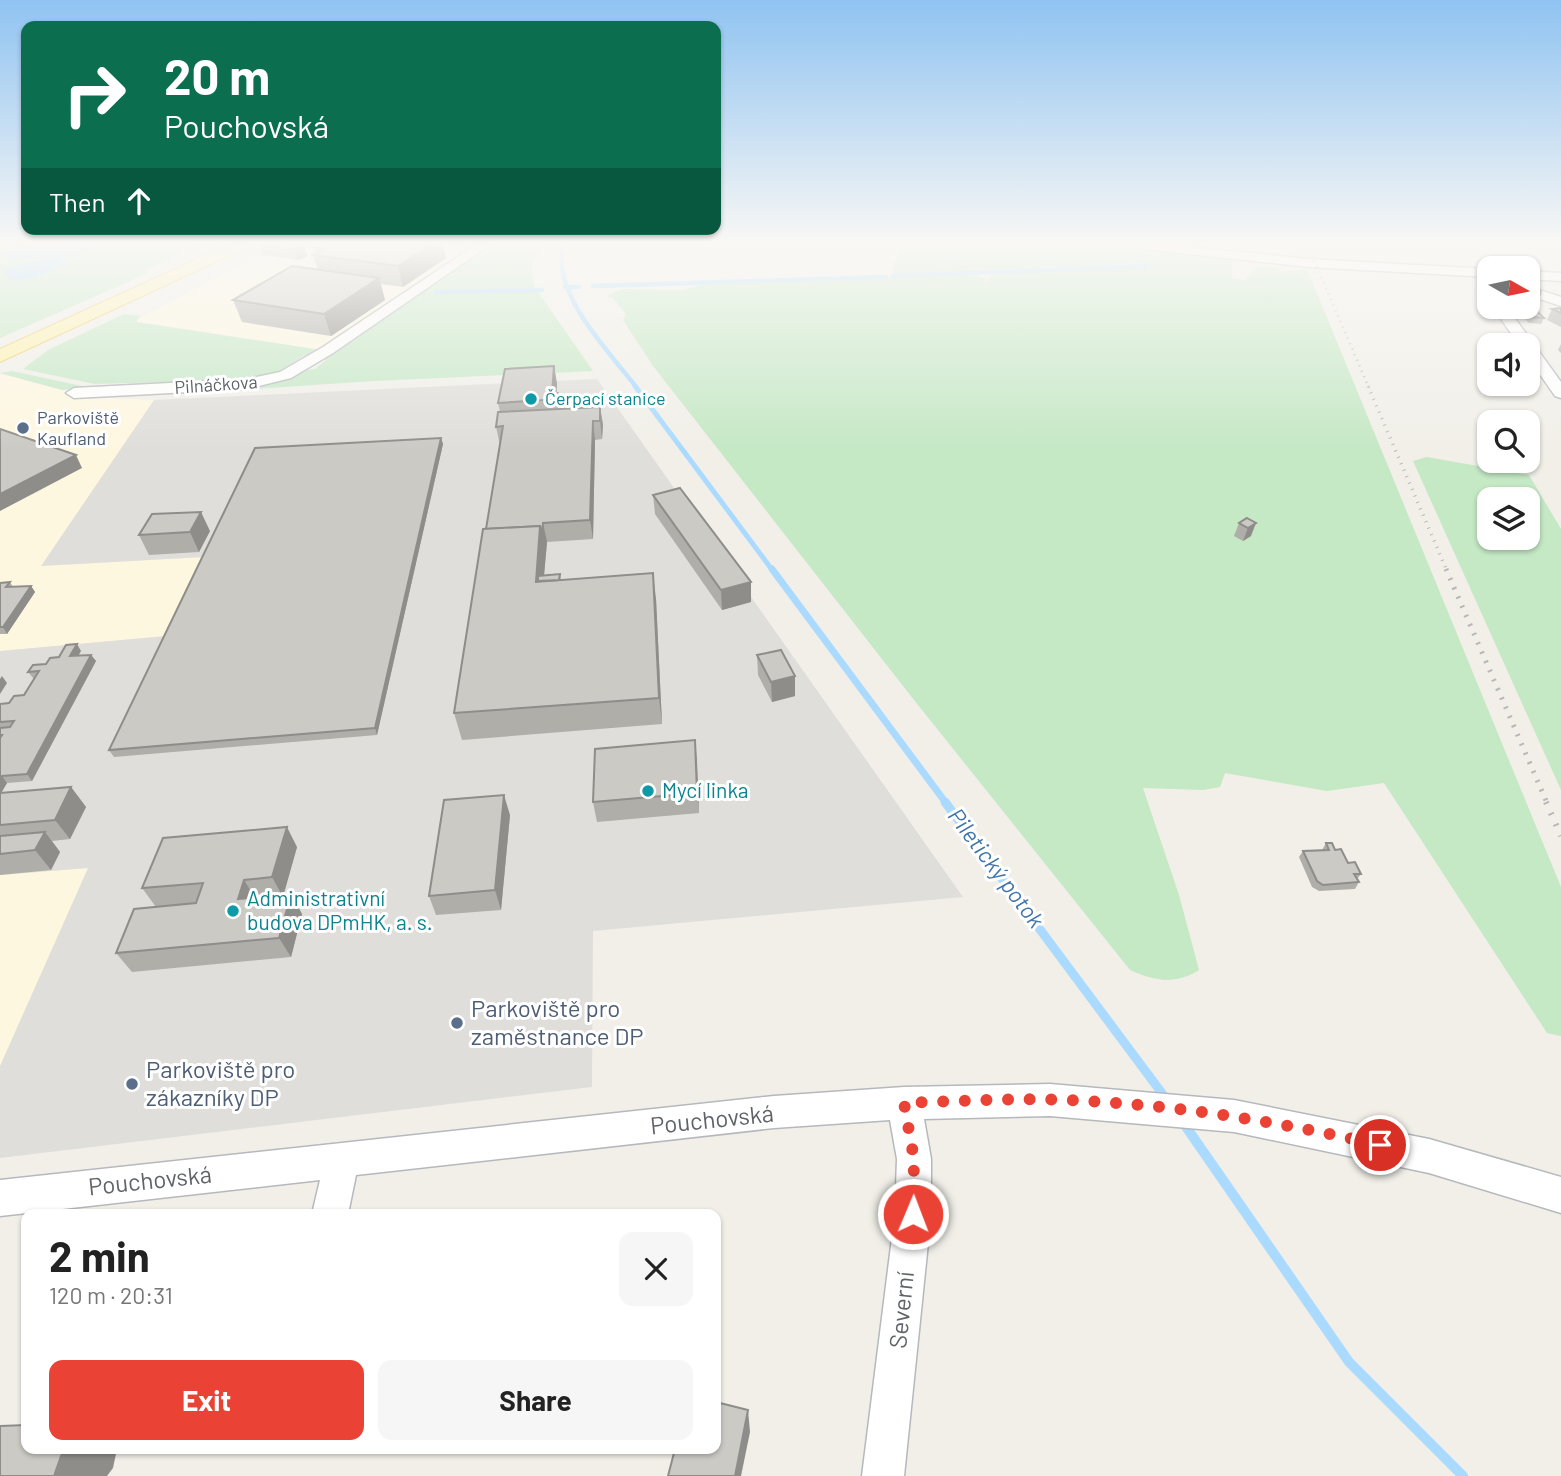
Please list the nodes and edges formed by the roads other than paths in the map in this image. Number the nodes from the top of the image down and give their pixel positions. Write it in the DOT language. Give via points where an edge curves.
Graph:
graph roads {
  1 [pos="69,313"];
  2 [pos="93,313"];
  3 [pos="383,313"];
  4 [pos="0,344"];
  5 [pos="0,356"];
  6 [pos="1540,364"];
  7 [pos="74,393"];
  8 [pos="1561,393"];
  9 [pos="904,1103"];
  10 [pos="342,1161"];
  11 [pos="1561,1195"];
  12 [pos="0,1198"];
  13 [pos="331,1209"];
  14 [pos="883,1476"];
  1 -- 4 [label="main road"];
  2 -- 5 [label="main road"];
  3 -- 7 [label="street, Pilnáčkova" via="285,374 247,384"];
  6 -- 8 [label="street"];
  9 -- 10 [label="street, Pouchovská" via="774,1112"];
  9 -- 11 [label="street, Pouchovská" via="1098,1102 1234,1116 1429,1156"];
  9 -- 14 [label="street, Severní" via="914,1159 913,1214"];
  10 -- 12 [label="street, Pouchovská"];
  10 -- 13 [label="street"];
}
